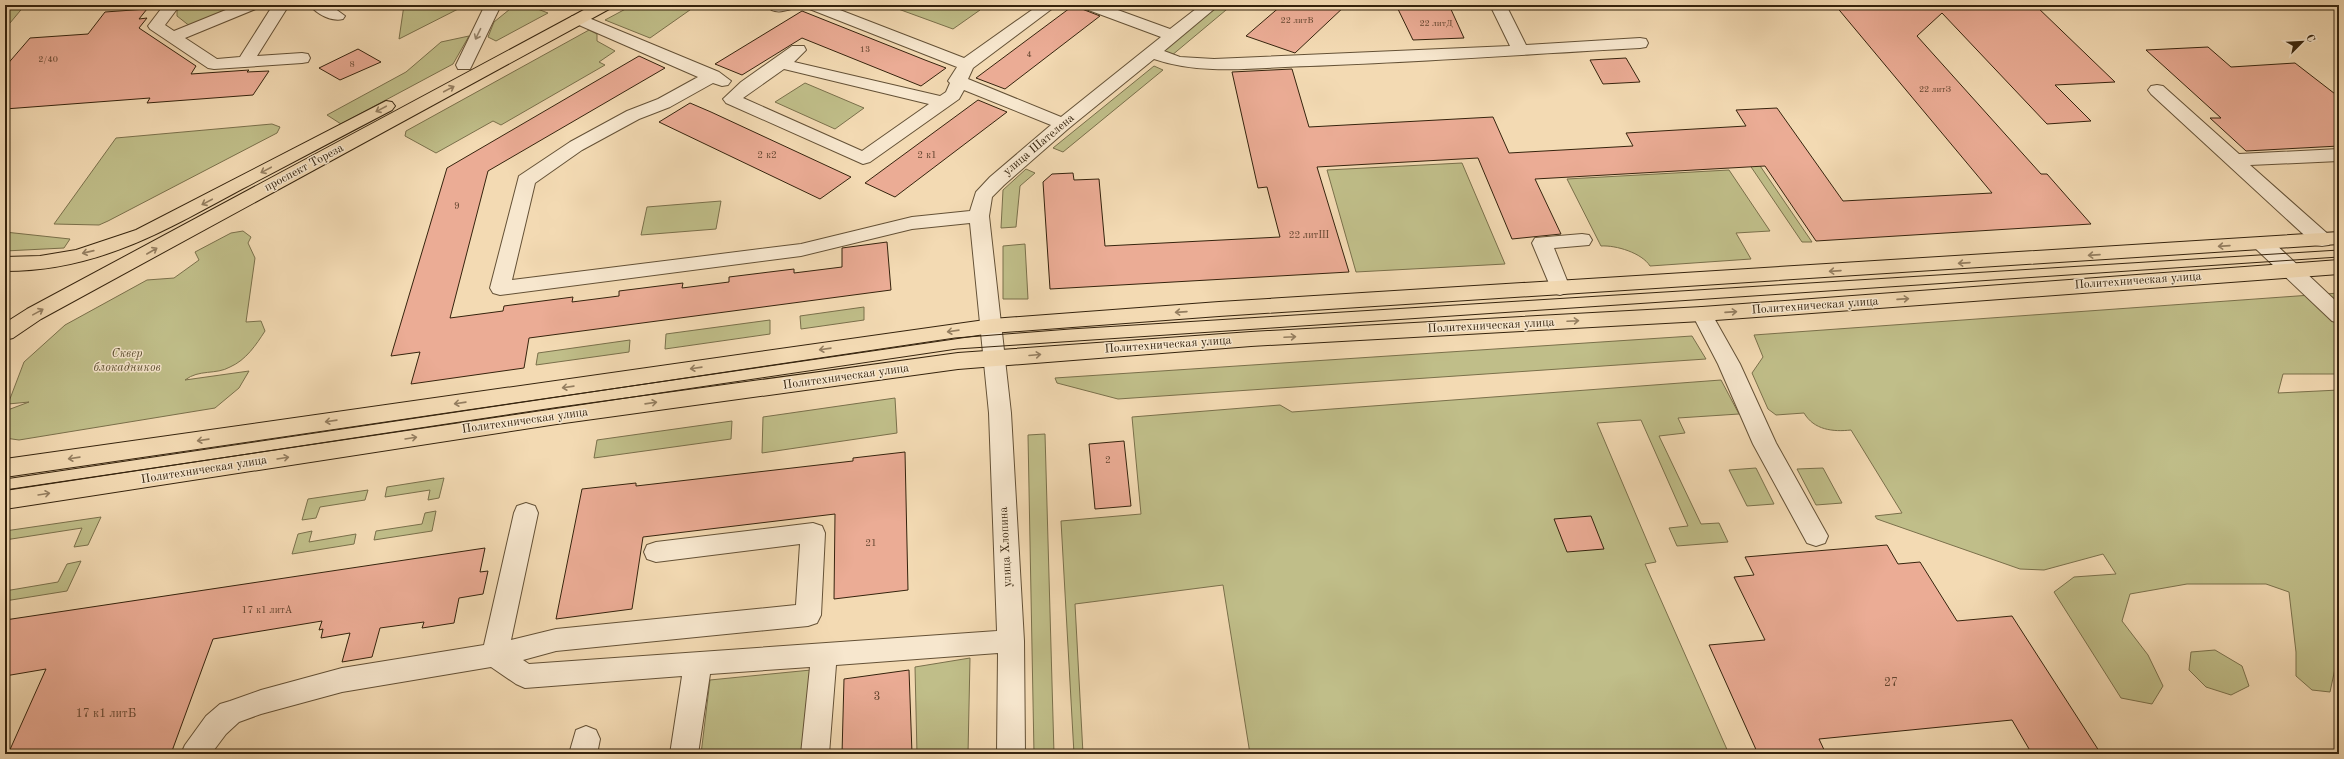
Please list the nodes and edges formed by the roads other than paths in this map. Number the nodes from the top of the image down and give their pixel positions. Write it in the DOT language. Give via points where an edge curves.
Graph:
graph roads {
  1 [pos="172,5"];
  2 [pos="252,5"];
  3 [pos="281,5"];
  4 [pos="318,5"];
  5 [pos="493,5"];
  6 [pos="605,5"];
  7 [pos="774,5"];
  8 [pos="789,5"];
  9 [pos="813,5"];
  10 [pos="1049,5"];
  11 [pos="1089,5"];
  12 [pos="1211,5"];
  13 [pos="1498,5"];
  14 [pos="577,12"];
  15 [pos="337,16"];
  16 [pos="1173,36"];
  17 [pos="173,37"];
  18 [pos="1640,43"];
  19 [pos="798,50"];
  20 [pos="1520,50"];
  21 [pos="1152,53"];
  22 [pos="302,58"];
  23 [pos="245,62"];
  24 [pos="783,64"];
  25 [pos="464,65"];
  26 [pos="966,65"];
  27 [pos="713,76"];
  28 [pos="957,81"];
  29 [pos="742,89"];
  30 [pos="2157,90"];
  31 [pos="943,102"];
  32 [pos="1064,124"];
  33 [pos="2339,156"];
  34 [pos="2234,160"];
  35 [pos="979,216"];
  36 [pos="2330,239"];
  37 [pos="1582,240"];
  38 [pos="2263,244"];
  39 [pos="5,264"];
  40 [pos="2339,267"];
  41 [pos="2290,270"];
  42 [pos="1560,288"];
  43 [pos="1702,314"];
  44 [pos="2339,316"];
  45 [pos="5,333"];
  46 [pos="994,342"];
  47 [pos="5,468"];
  48 [pos="5,500"];
  49 [pos="526,513"];
  50 [pos="1816,536"];
  51 [pos="656,552"];
  52 [pos="1011,641"];
  53 [pos="495,654"];
  54 [pos="824,655"];
  55 [pos="698,662"];
  56 [pos="195,754"];
  57 [pos="684,754"];
  58 [pos="815,754"];
  59 [pos="1011,754"];
  1 -- 17 [label="street" via="156,26"];
  2 -- 17 [label="street"];
  3 -- 23 [label="street"];
  4 -- 15 [label="street"];
  5 -- 25 [label="street, one-way"];
  6 -- 14 [label="main road, проспект Тореза"];
  7 -- 8 [label="street"];
  9 -- 26 [label="street"];
  10 -- 26 [label="street"];
  11 -- 16 [label="street"];
  12 -- 16 [label="street, улица Шателена"];
  13 -- 20 [label="street"];
  14 -- 25 [label="main road, проспект Тореза"];
  14 -- 27 [label="street"];
  45 -- 14 [label="main road, проспект Тореза, one-way" via="34,314"];
  16 -- 21 [label="street, улица Шателена"];
  17 -- 23 [label="street" via="214,64"];
  18 -- 20 [label="street"];
  19 -- 24 [label="street"];
  20 -- 21 [label="street" via="1214,64 1178,62"];
  21 -- 32 [label="street, улица Шателена"];
  22 -- 23 [label="street"];
  24 -- 29 [label="street"];
  24 -- 31 [label="street"];
  25 -- 39 [label="main road, проспект Тореза, one-way" via="143,234 106,248 59,259"];
  26 -- 28 [label="street"];
  27 -- 29 [label="street"];
  27 -- 35 [label="street" via="664,104 633,115 576,146 526,180 500,288 801,250 912,223"];
  28 -- 31 [label="street" via="953,95"];
  28 -- 32 [label="street"];
  29 -- 31 [label="street" via="732,99 863,158"];
  30 -- 34 [label="street"];
  32 -- 35 [label="street, улица Шателена" via="983,196"];
  33 -- 34 [label="street"];
  34 -- 36 [label="street"];
  35 -- 46 [label="street, улица Шателена"];
  36 -- 38 [label="main road, Политехническая улица"];
  37 -- 42 [label="street" via="1542,243"];
  38 -- 41 [label="street"];
  38 -- 42 [label="main road, Политехническая улица, one-way"];
  40 -- 41 [label="main road, Политехническая улица"];
  43 -- 41 [label="main road, Политехническая улица, one-way"];
  41 -- 44 [label="street"];
  42 -- 46 [label="main road, Политехническая улица, one-way"];
  46 -- 43 [label="main road, Политехническая улица, one-way" via="1259,339"];
  43 -- 50 [label="street" via="1729,364 1765,444"];
  46 -- 47 [label="main road, Политехническая улица, one-way"];
  48 -- 46 [label="main road, Политехническая улица, one-way" via="557,416 951,362"];
  46 -- 52 [label="street, улица Хлопина"];
  49 -- 53 [label="street"];
  51 -- 53 [label="street" via="813,534 808,615 556,640"];
  52 -- 54 [label="street"];
  52 -- 59 [label="street, улица Хлопина"];
  53 -- 55 [label="street" via="525,676"];
  53 -- 56 [label="street" via="342,680 261,702 230,713 216,725"];
  54 -- 55 [label="street"];
  54 -- 58 [label="street"];
  55 -- 57 [label="street"];
}
